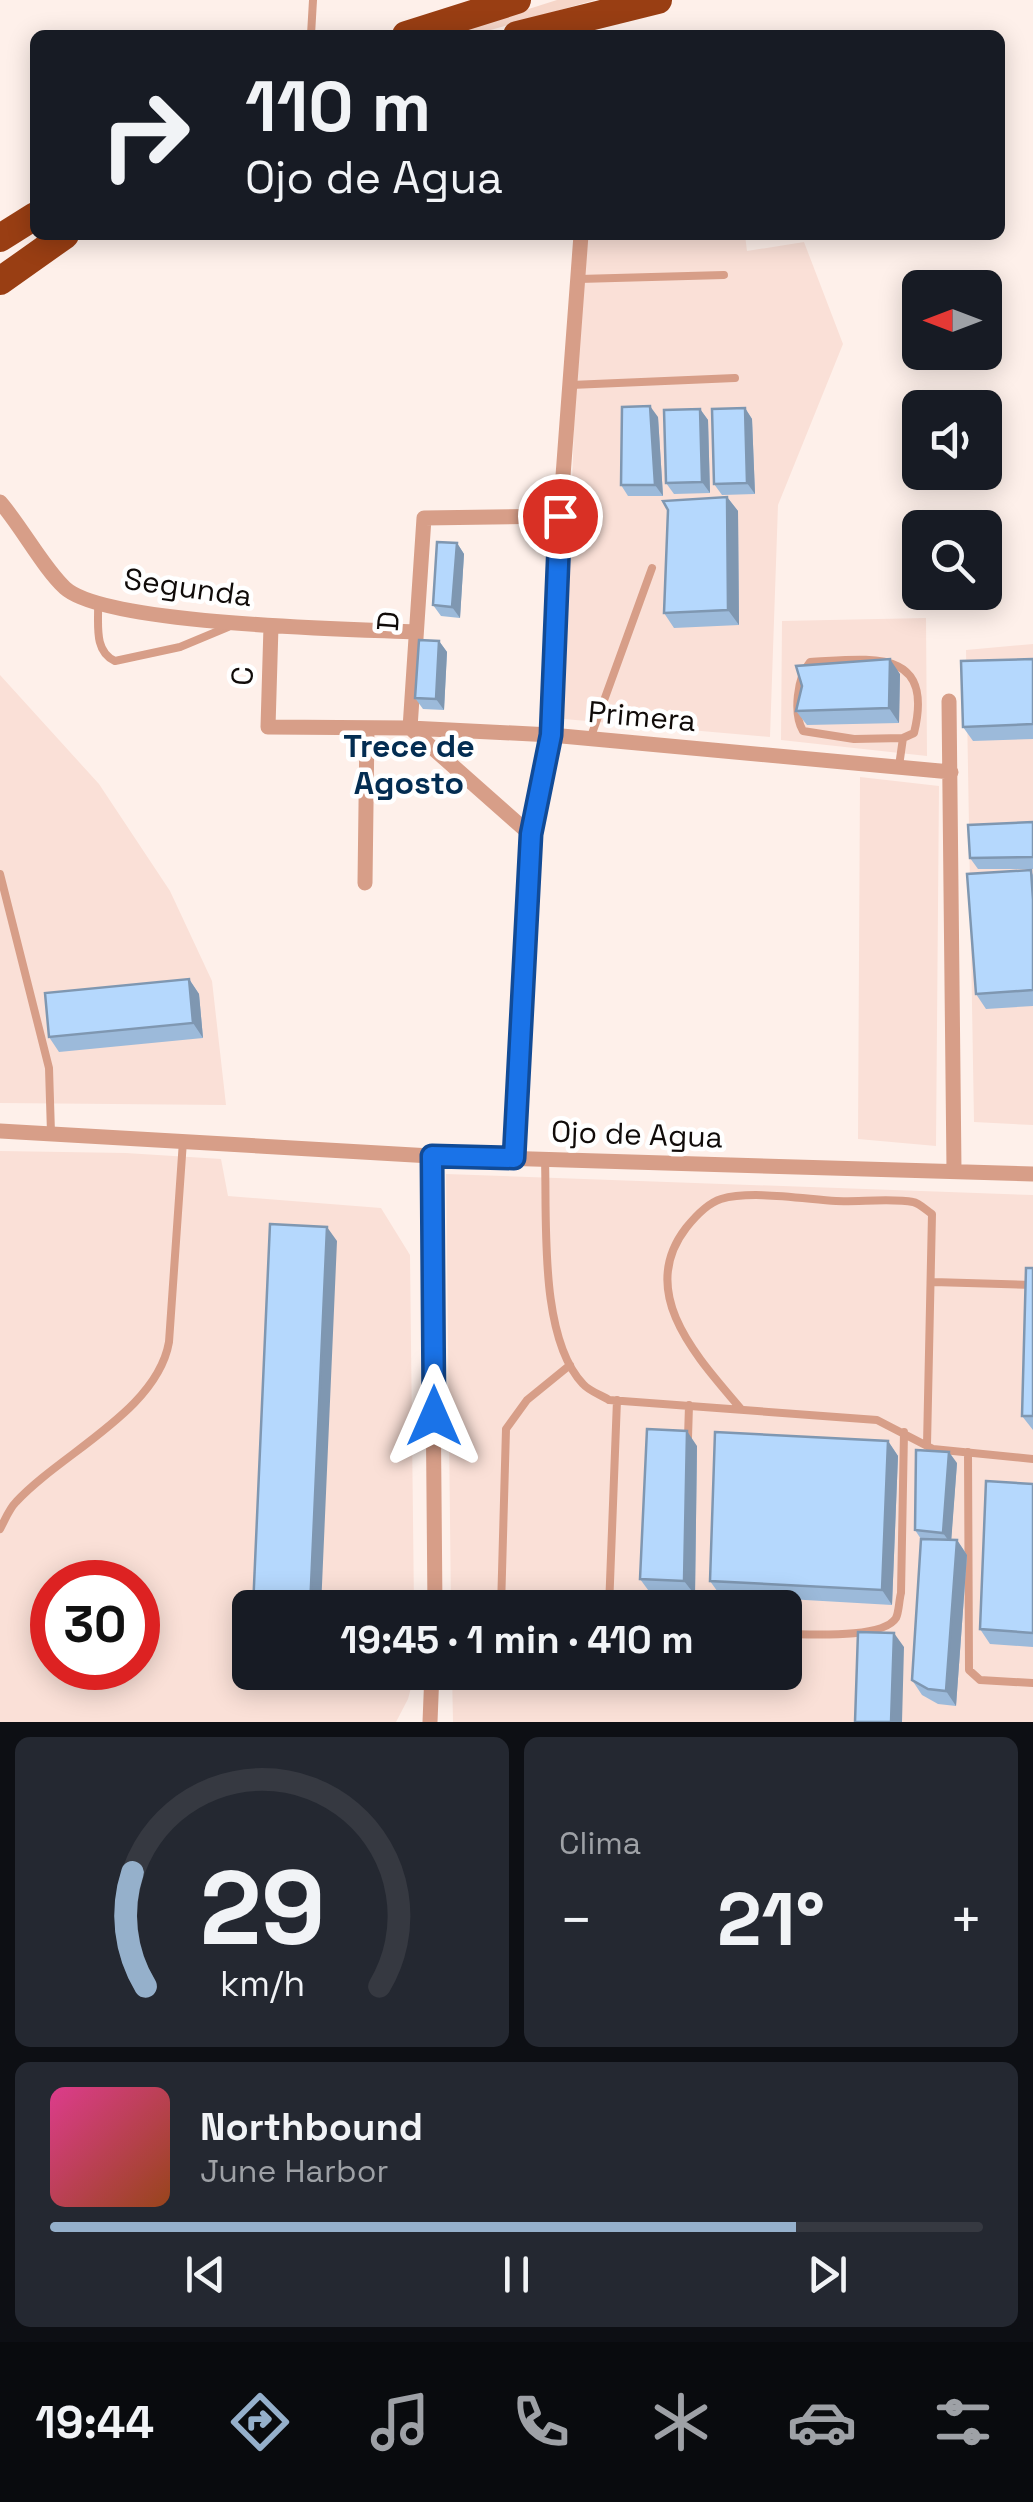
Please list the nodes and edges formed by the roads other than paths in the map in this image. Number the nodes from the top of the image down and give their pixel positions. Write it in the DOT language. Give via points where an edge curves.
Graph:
graph roads {
  1 [pos="313,0"];
  2 [pos="516,0"];
  3 [pos="658,0"];
  4 [pos="595,24"];
  5 [pos="311,30"];
  6 [pos="422,30"];
  7 [pos="552,30"];
  8 [pos="30,219"];
  9 [pos="0,238"];
  10 [pos="58,240"];
  11 [pos="582,240"];
  12 [pos="724,275"];
  13 [pos="579,279"];
  14 [pos="0,281"];
  15 [pos="735,378"];
  16 [pos="571,385"];
  17 [pos="0,502"];
  18 [pos="560,516"];
  19 [pos="652,568"];
  20 [pos="98,602"];
  21 [pos="236,622"];
  22 [pos="271,626"];
  23 [pos="415,632"];
  24 [pos="950,701"];
  25 [pos="268,727"];
  26 [pos="367,728"];
  27 [pos="410,728"];
  28 [pos="551,735"];
  29 [pos="903,738"];
  30 [pos="590,739"];
  31 [pos="899,768"];
  32 [pos="951,772"];
  33 [pos="531,834"];
  34 [pos="0,874"];
  35 [pos="365,883"];
  36 [pos="0,1131"];
  37 [pos="51,1133"];
  38 [pos="183,1142"];
  39 [pos="432,1156"];
  40 [pos="514,1158"];
  41 [pos="545,1159"];
  42 [pos="954,1170"];
  43 [pos="1033,1174"];
  44 [pos="933,1282"];
  45 [pos="1033,1285"];
  46 [pos="570,1366"];
  47 [pos="616,1400"];
  48 [pos="689,1406"];
  49 [pos="740,1409"];
  50 [pos="904,1432"];
  51 [pos="688,1442"];
  52 [pos="927,1445"];
  53 [pos="968,1452"];
  54 [pos="1033,1459"];
  55 [pos="0,1528"];
  56 [pos="683,1571"];
  57 [pos="435,1590"];
  58 [pos="502,1590"];
  59 [pos="610,1590"];
  60 [pos="682,1590"];
  61 [pos="802,1634"];
  62 [pos="1033,1683"];
  63 [pos="431,1690"];
  64 [pos="430,1722"];
  1 -- 5 [label="lane"];
  2 -- 6 [label="highway"];
  3 -- 4 [label="highway"];
  4 -- 7 [label="highway"];
  8 -- 9 [label="highway"];
  10 -- 14 [label="highway"];
  11 -- 13 [label="street"];
  12 -- 13 [label="lane"];
  13 -- 16 [label="street"];
  15 -- 16 [label="lane"];
  16 -- 18 [label="street"];
  17 -- 20 [label="street, Segunda" via="67,590"];
  18 -- 23 [label="street, D" via="424,518"];
  18 -- 28 [label="street"];
  19 -- 30 [label="lane"];
  20 -- 21 [label="street, Segunda"];
  20 -- 21 [label="lane" via="99,644 115,660 180,648"];
  21 -- 22 [label="street, Segunda"];
  22 -- 23 [label="street, Segunda"];
  22 -- 25 [label="street, C"];
  23 -- 27 [label="street, D"];
  24 -- 32 [label="street"];
  25 -- 26 [label="street, Primera"];
  26 -- 27 [label="street, Primera"];
  26 -- 35 [label="street"];
  27 -- 28 [label="street, Primera"];
  27 -- 33 [label="street"];
  28 -- 30 [label="street, Primera"];
  28 -- 33 [label="street"];
  29 -- 29 [label="lane" via="802,732 803,671 810,662 854,660 892,661 908,671 916,681 918,715 914,733"];
  29 -- 31 [label="lane"];
  30 -- 31 [label="street, Primera"];
  31 -- 32 [label="street, Primera"];
  32 -- 42 [label="street" via="959,875"];
  33 -- 40 [label="street"];
  34 -- 37 [label="lane" via="49,1068"];
  36 -- 37 [label="street, Ojo de Agua"];
  37 -- 38 [label="street, Ojo de Agua"];
  38 -- 39 [label="street, Ojo de Agua"];
  38 -- 55 [label="lane" via="162,1369 131,1405 14,1503"];
  39 -- 40 [label="street, Ojo de Agua"];
  39 -- 57 [label="street"];
  40 -- 41 [label="street, Ojo de Agua"];
  41 -- 42 [label="street, Ojo de Agua"];
  41 -- 46 [label="lane" via="552,1313"];
  42 -- 43 [label="street, Ojo de Agua"];
  44 -- 45 [label="lane"];
  44 -- 49 [label="lane" via="932,1214 916,1202 718,1199 676,1241 667,1288 692,1350"];
  44 -- 52 [label="lane"];
  46 -- 47 [label="lane" via="584,1386"];
  46 -- 58 [label="lane" via="528,1400 506,1429"];
  47 -- 48 [label="lane"];
  47 -- 59 [label="lane"];
  48 -- 49 [label="lane"];
  48 -- 51 [label="lane"];
  49 -- 50 [label="lane" via="866,1418"];
  50 -- 52 [label="lane"];
  50 -- 61 [label="lane" via="896,1617 884,1628 863,1632"];
  52 -- 53 [label="lane"];
  53 -- 54 [label="lane"];
  53 -- 62 [label="lane" via="970,1670 980,1680"];
  56 -- 60 [label="lane"];
  63 -- 64 [label="street"];
}
